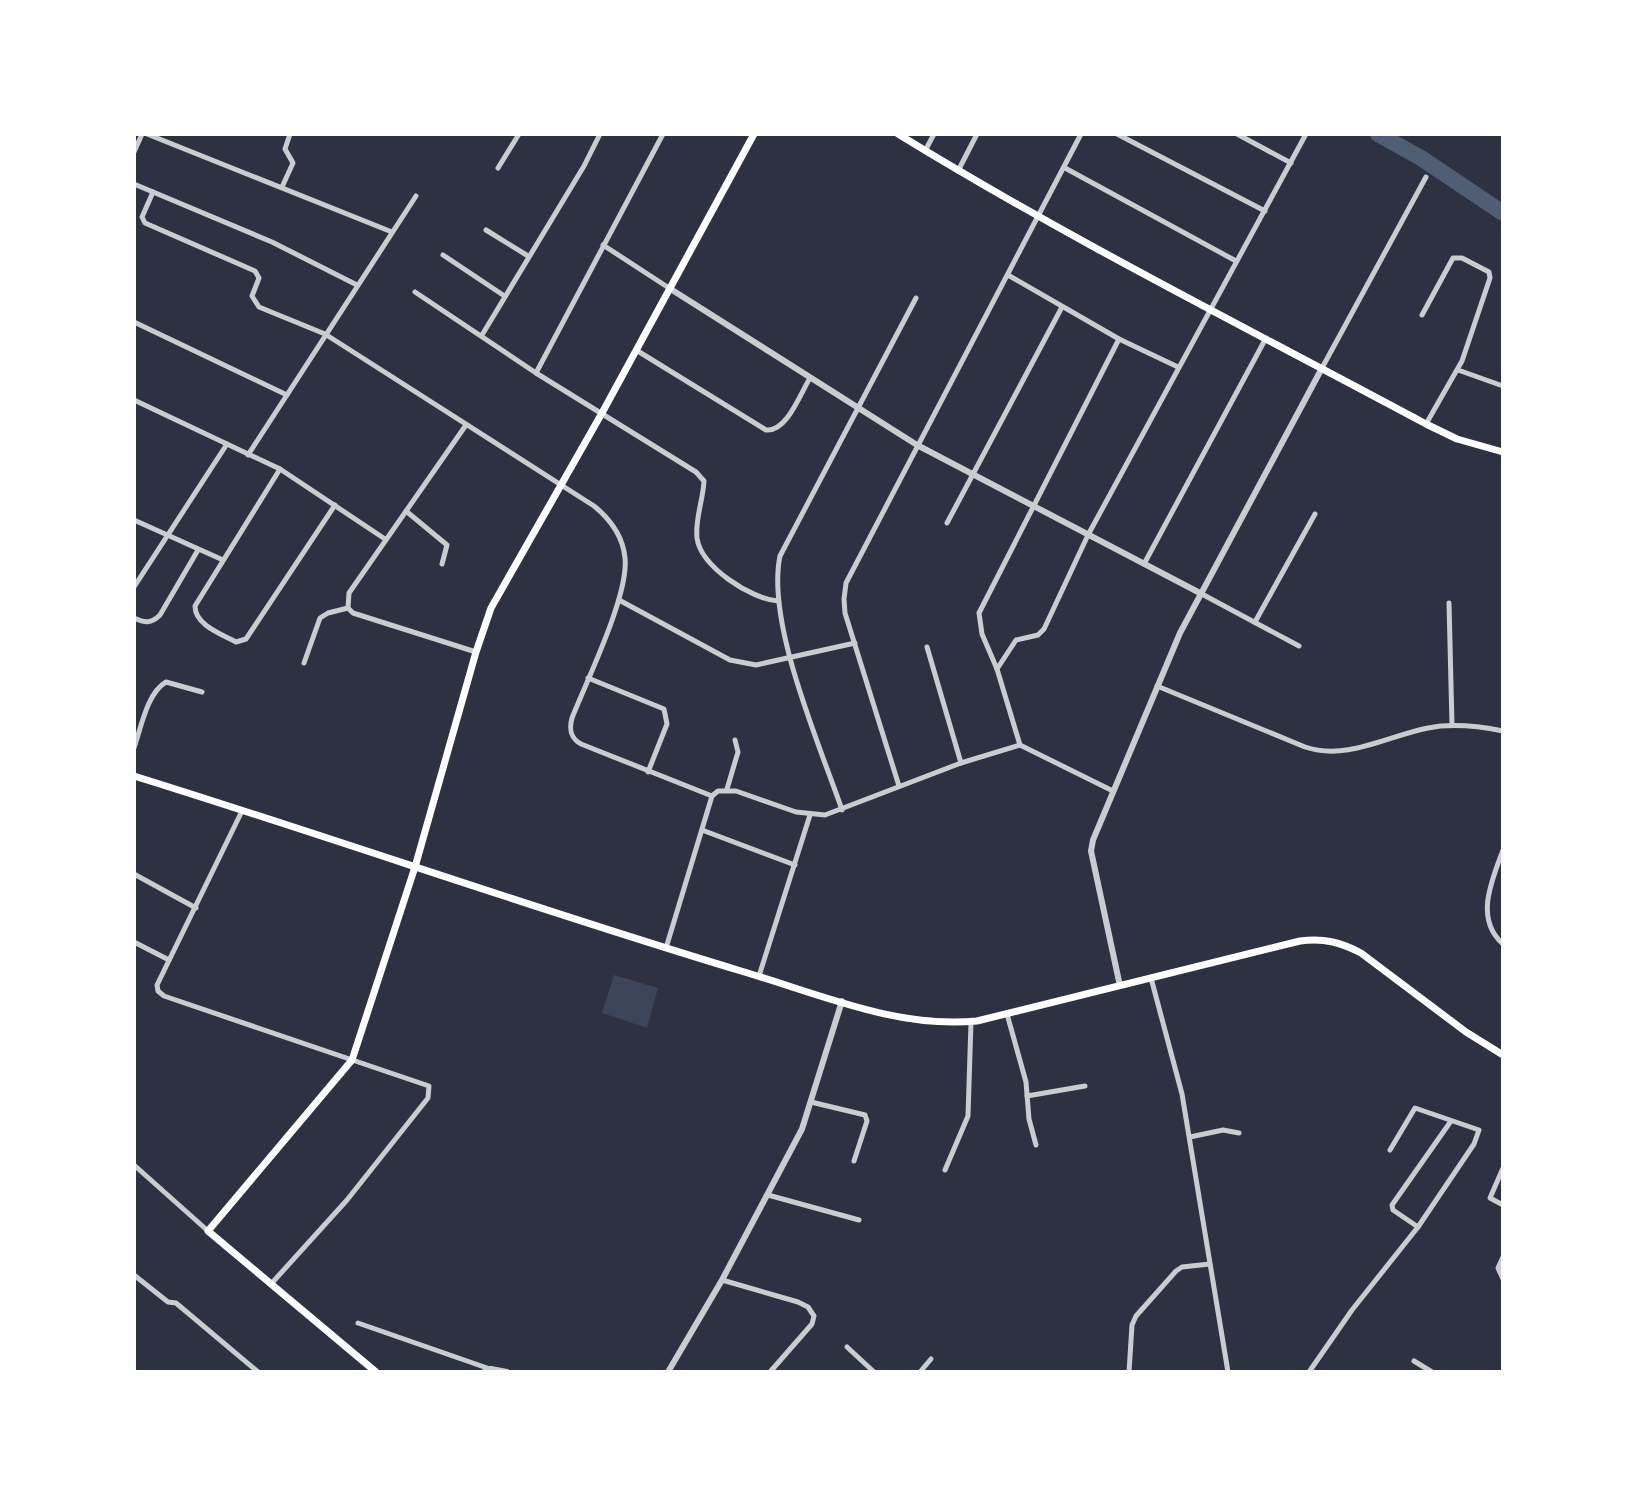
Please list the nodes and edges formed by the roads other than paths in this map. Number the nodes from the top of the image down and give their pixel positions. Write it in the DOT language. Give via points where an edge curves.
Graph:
graph roads {
  1 [pos="144,134"];
  2 [pos="290,134"];
  3 [pos="519,134"];
  4 [pos="600,134"];
  5 [pos="663,134"];
  6 [pos="754,134"];
  7 [pos="898,134"];
  8 [pos="934,134"];
  9 [pos="977,134"];
  10 [pos="1081,134"];
  11 [pos="1117,134"];
  12 [pos="1237,134"];
  13 [pos="1306,134"];
  14 [pos="925,151"];
  15 [pos="134,152"];
  16 [pos="1291,163"];
  17 [pos="498,168"];
  18 [pos="1065,168"];
  19 [pos="958,171"];
  20 [pos="1426,177"];
  21 [pos="134,184"];
  22 [pos="282,187"];
  23 [pos="153,192"];
  24 [pos="416,196"];
  25 [pos="1265,211"];
  26 [pos="1040,216"];
  27 [pos="486,230"];
  28 [pos="392,232"];
  29 [pos="603,245"];
  30 [pos="443,255"];
  31 [pos="528,256"];
  32 [pos="1237,261"];
  33 [pos="1008,275"];
  34 [pos="357,285"];
  35 [pos="669,288"];
  36 [pos="415,292"];
  37 [pos="503,295"];
  38 [pos="916,298"];
  39 [pos="1062,307"];
  40 [pos="1210,308"];
  41 [pos="1422,315"];
  42 [pos="134,322"];
  43 [pos="325,334"];
  44 [pos="482,335"];
  45 [pos="1266,338"];
  46 [pos="1119,339"];
  47 [pos="636,350"];
  48 [pos="1178,367"];
  49 [pos="1322,368"];
  50 [pos="1458,370"];
  51 [pos="536,373"];
  52 [pos="810,378"];
  53 [pos="1503,386"];
  54 [pos="287,395"];
  55 [pos="134,400"];
  56 [pos="859,411"];
  57 [pos="602,413"];
  58 [pos="1426,424"];
  59 [pos="466,425"];
  60 [pos="227,444"];
  61 [pos="917,445"];
  62 [pos="1503,452"];
  63 [pos="248,455"];
  64 [pos="280,469"];
  65 [pos="974,473"];
  66 [pos="561,486"];
  67 [pos="335,505"];
  68 [pos="1034,506"];
  69 [pos="406,511"];
  70 [pos="1315,514"];
  71 [pos="135,522"];
  72 [pos="947,523"];
  73 [pos="1088,535"];
  74 [pos="169,537"];
  75 [pos="385,539"];
  76 [pos="198,550"];
  77 [pos="223,560"];
  78 [pos="442,564"];
  79 [pos="1144,564"];
  80 [pos="134,587"];
  81 [pos="1200,593"];
  82 [pos="619,600"];
  83 [pos="778,601"];
  84 [pos="1449,603"];
  85 [pos="348,608"];
  86 [pos="134,618"];
  87 [pos="1255,622"];
  88 [pos="855,643"];
  89 [pos="1299,646"];
  90 [pos="927,647"];
  91 [pos="476,652"];
  92 [pos="790,658"];
  93 [pos="304,663"];
  94 [pos="997,669"];
  95 [pos="588,678"];
  96 [pos="1156,685"];
  97 [pos="202,692"];
  98 [pos="1452,725"];
  99 [pos="1503,731"];
  100 [pos="735,740"];
  101 [pos="1020,745"];
  102 [pos="134,748"];
  103 [pos="961,763"];
  104 [pos="648,772"];
  105 [pos="134,776"];
  106 [pos="899,786"];
  107 [pos="727,789"];
  108 [pos="1113,791"];
  109 [pos="712,796"];
  110 [pos="243,810"];
  111 [pos="842,810"];
  112 [pos="810,815"];
  113 [pos="702,830"];
  114 [pos="1503,850"];
  115 [pos="795,865"];
  116 [pos="415,867"];
  117 [pos="134,874"];
  118 [pos="196,908"];
  119 [pos="134,942"];
  120 [pos="1503,944"];
  121 [pos="666,949"];
  122 [pos="169,960"];
  123 [pos="759,976"];
  124 [pos="1151,978"];
  125 [pos="1120,986"];
  126 [pos="842,1001"];
  127 [pos="1007,1014"];
  128 [pos="971,1022"];
  129 [pos="1503,1055"];
  130 [pos="352,1060"];
  131 [pos="1085,1086"];
  132 [pos="1027,1096"];
  133 [pos="811,1102"];
  134 [pos="1451,1120"];
  135 [pos="1239,1133"];
  136 [pos="1190,1137"];
  137 [pos="1036,1145"];
  138 [pos="1390,1150"];
  139 [pos="854,1161"];
  140 [pos="134,1165"];
  141 [pos="1503,1168"];
  142 [pos="945,1170"];
  143 [pos="768,1195"];
  144 [pos="1503,1205"];
  145 [pos="859,1220"];
  146 [pos="1418,1227"];
  147 [pos="208,1231"];
  148 [pos="1503,1257"];
  149 [pos="1210,1264"];
  150 [pos="134,1275"];
  151 [pos="1503,1279"];
  152 [pos="722,1280"];
  153 [pos="271,1284"];
  154 [pos="358,1323"];
  155 [pos="847,1347"];
  156 [pos="931,1359"];
  157 [pos="1414,1361"];
  158 [pos="488,1371"];
  159 [pos="258,1372"];
  160 [pos="376,1372"];
  161 [pos="507,1372"];
  162 [pos="668,1372"];
  163 [pos="770,1372"];
  164 [pos="874,1372"];
  165 [pos="920,1372"];
  166 [pos="1129,1372"];
  167 [pos="1228,1372"];
  168 [pos="1309,1372"];
  169 [pos="1432,1372"];
  1 -- 15 [label="street"];
  1 -- 22 [label="street"];
  2 -- 22 [label="street" via="285,149 293,163"];
  3 -- 17 [label="street"];
  4 -- 31 [label="street"];
  5 -- 29 [label="street"];
  6 -- 35 [label="main road"];
  7 -- 14 [label="main road"];
  8 -- 14 [label="street"];
  9 -- 19 [label="street"];
  10 -- 18 [label="street"];
  11 -- 25 [label="street"];
  12 -- 16 [label="street"];
  13 -- 16 [label="street"];
  14 -- 19 [label="main road"];
  16 -- 25 [label="street"];
  18 -- 26 [label="street"];
  18 -- 32 [label="street"];
  19 -- 26 [label="main road"];
  20 -- 49 [label="street"];
  21 -- 23 [label="street"];
  22 -- 28 [label="street"];
  23 -- 34 [label="street"];
  23 -- 43 [label="street" via="142,217 145,223 255,271 256,305"];
  24 -- 28 [label="street"];
  25 -- 32 [label="street"];
  26 -- 33 [label="street"];
  26 -- 40 [label="main road"];
  27 -- 31 [label="street"];
  28 -- 34 [label="street"];
  29 -- 35 [label="street"];
  29 -- 51 [label="street"];
  30 -- 37 [label="street"];
  31 -- 37 [label="street"];
  32 -- 40 [label="street"];
  33 -- 39 [label="street"];
  33 -- 61 [label="street"];
  34 -- 43 [label="street"];
  35 -- 47 [label="main road"];
  35 -- 52 [label="street"];
  36 -- 44 [label="street"];
  37 -- 44 [label="street"];
  38 -- 56 [label="street"];
  39 -- 46 [label="street"];
  39 -- 65 [label="street"];
  40 -- 45 [label="main road"];
  40 -- 48 [label="street"];
  41 -- 50 [label="street" via="1453,258 1489,272"];
  42 -- 54 [label="street"];
  43 -- 54 [label="street"];
  43 -- 59 [label="street"];
  44 -- 51 [label="street"];
  45 -- 49 [label="main road"];
  45 -- 79 [label="street"];
  46 -- 48 [label="street"];
  46 -- 68 [label="street"];
  47 -- 52 [label="street" via="766,430 781,426"];
  47 -- 57 [label="main road"];
  48 -- 73 [label="street"];
  49 -- 58 [label="main road"];
  49 -- 81 [label="street"];
  50 -- 53 [label="street"];
  50 -- 58 [label="street"];
  51 -- 57 [label="street"];
  52 -- 56 [label="street"];
  54 -- 63 [label="street"];
  55 -- 60 [label="street"];
  56 -- 61 [label="street"];
  56 -- 83 [label="street" via="780,556"];
  57 -- 66 [label="main road"];
  57 -- 83 [label="street" via="696,472 704,481 697,536 705,556 754,595"];
  58 -- 62 [label="main road"];
  59 -- 66 [label="street"];
  59 -- 69 [label="street"];
  60 -- 63 [label="street"];
  60 -- 74 [label="street"];
  61 -- 65 [label="street"];
  61 -- 88 [label="street" via="846,583 845,613"];
  63 -- 64 [label="street"];
  64 -- 67 [label="street"];
  64 -- 77 [label="street"];
  65 -- 68 [label="street"];
  65 -- 72 [label="street"];
  66 -- 82 [label="street" via="594,506 623,545 625,575"];
  66 -- 91 [label="main road" via="491,608"];
  67 -- 75 [label="street"];
  67 -- 77 [label="street" via="246,639 236,642 195,616 195,606"];
  68 -- 73 [label="street"];
  68 -- 94 [label="street" via="979,613"];
  69 -- 75 [label="street"];
  69 -- 78 [label="street" via="447,545"];
  70 -- 87 [label="street"];
  71 -- 74 [label="street"];
  73 -- 79 [label="street"];
  73 -- 94 [label="street" via="1044,629 1016,640"];
  74 -- 76 [label="street"];
  74 -- 80 [label="street"];
  75 -- 85 [label="street" via="349,593"];
  76 -- 77 [label="street"];
  76 -- 86 [label="street" via="160,615 145,623"];
  79 -- 81 [label="street"];
  81 -- 87 [label="street"];
  81 -- 96 [label="street"];
  82 -- 92 [label="street" via="730,660 756,665"];
  82 -- 95 [label="street"];
  83 -- 92 [label="street"];
  84 -- 98 [label="street"];
  85 -- 91 [label="street"];
  85 -- 93 [label="street" via="320,618"];
  87 -- 89 [label="street"];
  88 -- 92 [label="street"];
  88 -- 106 [label="street"];
  90 -- 103 [label="street"];
  91 -- 116 [label="main road"];
  92 -- 111 [label="street"];
  94 -- 101 [label="street"];
  95 -- 104 [label="street" via="571,734 581,744"];
  95 -- 104 [label="street" via="667,713"];
  96 -- 98 [label="street" via="1324,752"];
  96 -- 108 [label="street"];
  97 -- 102 [label="street" via="161,684"];
  98 -- 99 [label="street"];
  100 -- 107 [label="street" via="738,752"];
  101 -- 103 [label="street"];
  101 -- 108 [label="street"];
  103 -- 106 [label="street"];
  104 -- 109 [label="street"];
  105 -- 110 [label="main road"];
  106 -- 111 [label="street"];
  107 -- 109 [label="street"];
  107 -- 112 [label="street"];
  108 -- 125 [label="street" via="1091,851"];
  109 -- 113 [label="street"];
  110 -- 116 [label="main road"];
  110 -- 118 [label="street"];
  111 -- 112 [label="street"];
  112 -- 115 [label="street"];
  113 -- 115 [label="street"];
  113 -- 121 [label="street"];
  114 -- 120 [label="street" via="1487,911 1494,935"];
  115 -- 123 [label="street"];
  116 -- 121 [label="main road"];
  116 -- 130 [label="main road"];
  117 -- 118 [label="street"];
  118 -- 122 [label="street"];
  119 -- 122 [label="street"];
  121 -- 123 [label="main road"];
  122 -- 130 [label="street" via="157,985 164,996"];
  123 -- 126 [label="main road"];
  124 -- 125 [label="main road"];
  124 -- 129 [label="main road" via="1300,941 1332,940 1361,953"];
  124 -- 136 [label="street"];
  125 -- 127 [label="main road"];
  126 -- 128 [label="main road" via="923,1021"];
  126 -- 133 [label="street"];
  127 -- 128 [label="main road"];
  127 -- 132 [label="street"];
  128 -- 142 [label="street" via="968,1116"];
  130 -- 147 [label="main road"];
  130 -- 153 [label="street" via="429,1086 428,1098"];
  131 -- 132 [label="street"];
  132 -- 137 [label="street"];
  133 -- 139 [label="street" via="865,1115"];
  133 -- 143 [label="street"];
  134 -- 138 [label="street" via="1415,1108"];
  134 -- 146 [label="street" via="1392,1205"];
  134 -- 146 [label="street" via="1476,1127 1478,1134"];
  135 -- 136 [label="street" via="1215,1130"];
  136 -- 149 [label="street"];
  140 -- 147 [label="street"];
  141 -- 144 [label="street" via="1490,1198"];
  143 -- 145 [label="street"];
  143 -- 152 [label="street"];
  146 -- 168 [label="street"];
  147 -- 153 [label="main road"];
  148 -- 151 [label="street" via="1498,1272"];
  149 -- 166 [label="street" via="1176,1271 1136,1316"];
  149 -- 167 [label="street"];
  150 -- 159 [label="street"];
  152 -- 162 [label="street"];
  152 -- 163 [label="street" via="798,1302 814,1316"];
  153 -- 160 [label="main road"];
  154 -- 158 [label="street"];
  155 -- 164 [label="street"];
  156 -- 165 [label="street"];
  157 -- 169 [label="street"];
  158 -- 161 [label="street"];
}
